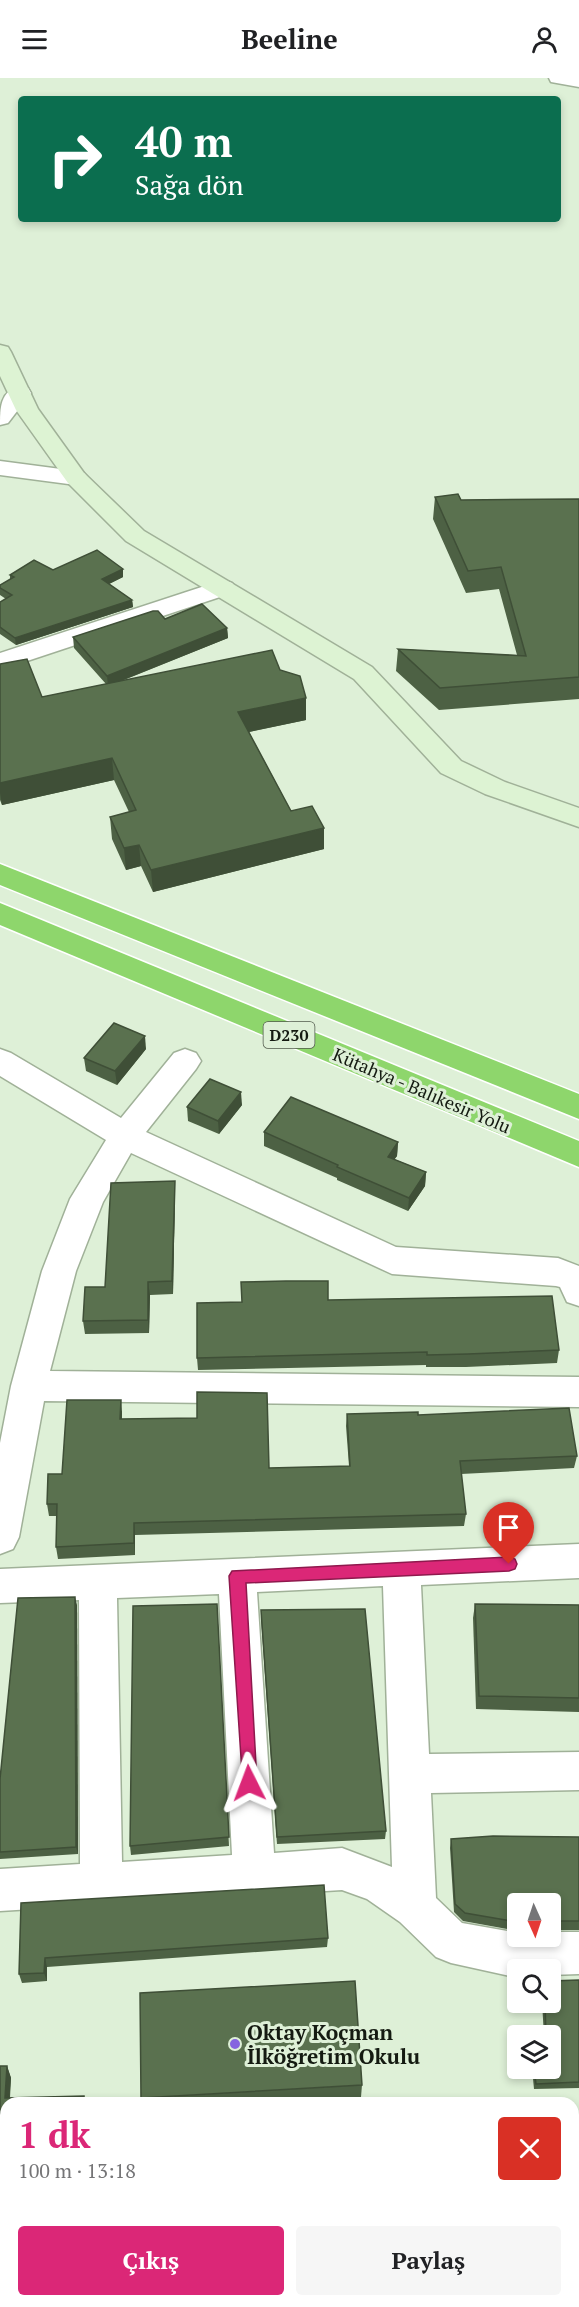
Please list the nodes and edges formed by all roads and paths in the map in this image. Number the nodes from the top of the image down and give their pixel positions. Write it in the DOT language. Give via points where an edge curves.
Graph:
graph roads {
  1 [pos="558,78"];
  2 [pos="579,81"];
  3 [pos="0,352"];
  4 [pos="20,393"];
  5 [pos="0,418"];
  6 [pos="0,468"];
  7 [pos="76,478"];
  8 [pos="223,588"];
  9 [pos="0,662"];
  10 [pos="579,818"];
  11 [pos="0,874"];
  12 [pos="0,913"];
  13 [pos="0,1061"];
  14 [pos="185,1061"];
  15 [pos="579,1107"];
  16 [pos="124,1136"];
  17 [pos="579,1155"];
  18 [pos="579,1292"];
  19 [pos="29,1386"];
  20 [pos="579,1392"];
  21 [pos="0,1537"];
  22 [pos="579,1561"];
  23 [pos="401,1569"];
  24 [pos="237,1576"];
  25 [pos="98,1582"];
  26 [pos="0,1586"];
  27 [pos="579,1771"];
  28 [pos="410,1774"];
  29 [pos="254,1875"];
  30 [pos="101,1882"];
  31 [pos="0,1890"];
  32 [pos="415,1907"];
  33 [pos="579,1953"];
  1 -- 2 [label="street"];
  3 -- 4 [label="street"];
  4 -- 5 [label="street"];
  4 -- 7 [label="street" via="27,410"];
  6 -- 7 [label="street"];
  7 -- 8 [label="street" via="135,536"];
  8 -- 9 [label="street"];
  8 -- 10 [label="street" via="363,673 451,767 495,788"];
  11 -- 15 [label="highway, D230"];
  12 -- 17 [label="highway, Kütahya - Balıkesir Yolu / D230"];
  13 -- 16 [label="street"];
  14 -- 16 [label="street"];
  16 -- 18 [label="street" via="392,1260 558,1272 574,1278"];
  16 -- 19 [label="street" via="87,1199 58,1271"];
  19 -- 20 [label="street"];
  19 -- 21 [label="street"];
  22 -- 23 [label="street"];
  23 -- 24 [label="street"];
  23 -- 28 [label="street"];
  24 -- 25 [label="street"];
  24 -- 29 [label="street"];
  25 -- 26 [label="street"];
  25 -- 30 [label="street"];
  27 -- 28 [label="street"];
  28 -- 32 [label="street"];
  29 -- 30 [label="street"];
  29 -- 32 [label="street" via="342,1869 380,1883"];
  30 -- 31 [label="street"];
  32 -- 33 [label="street" via="451,1942 510,1955"];
}
